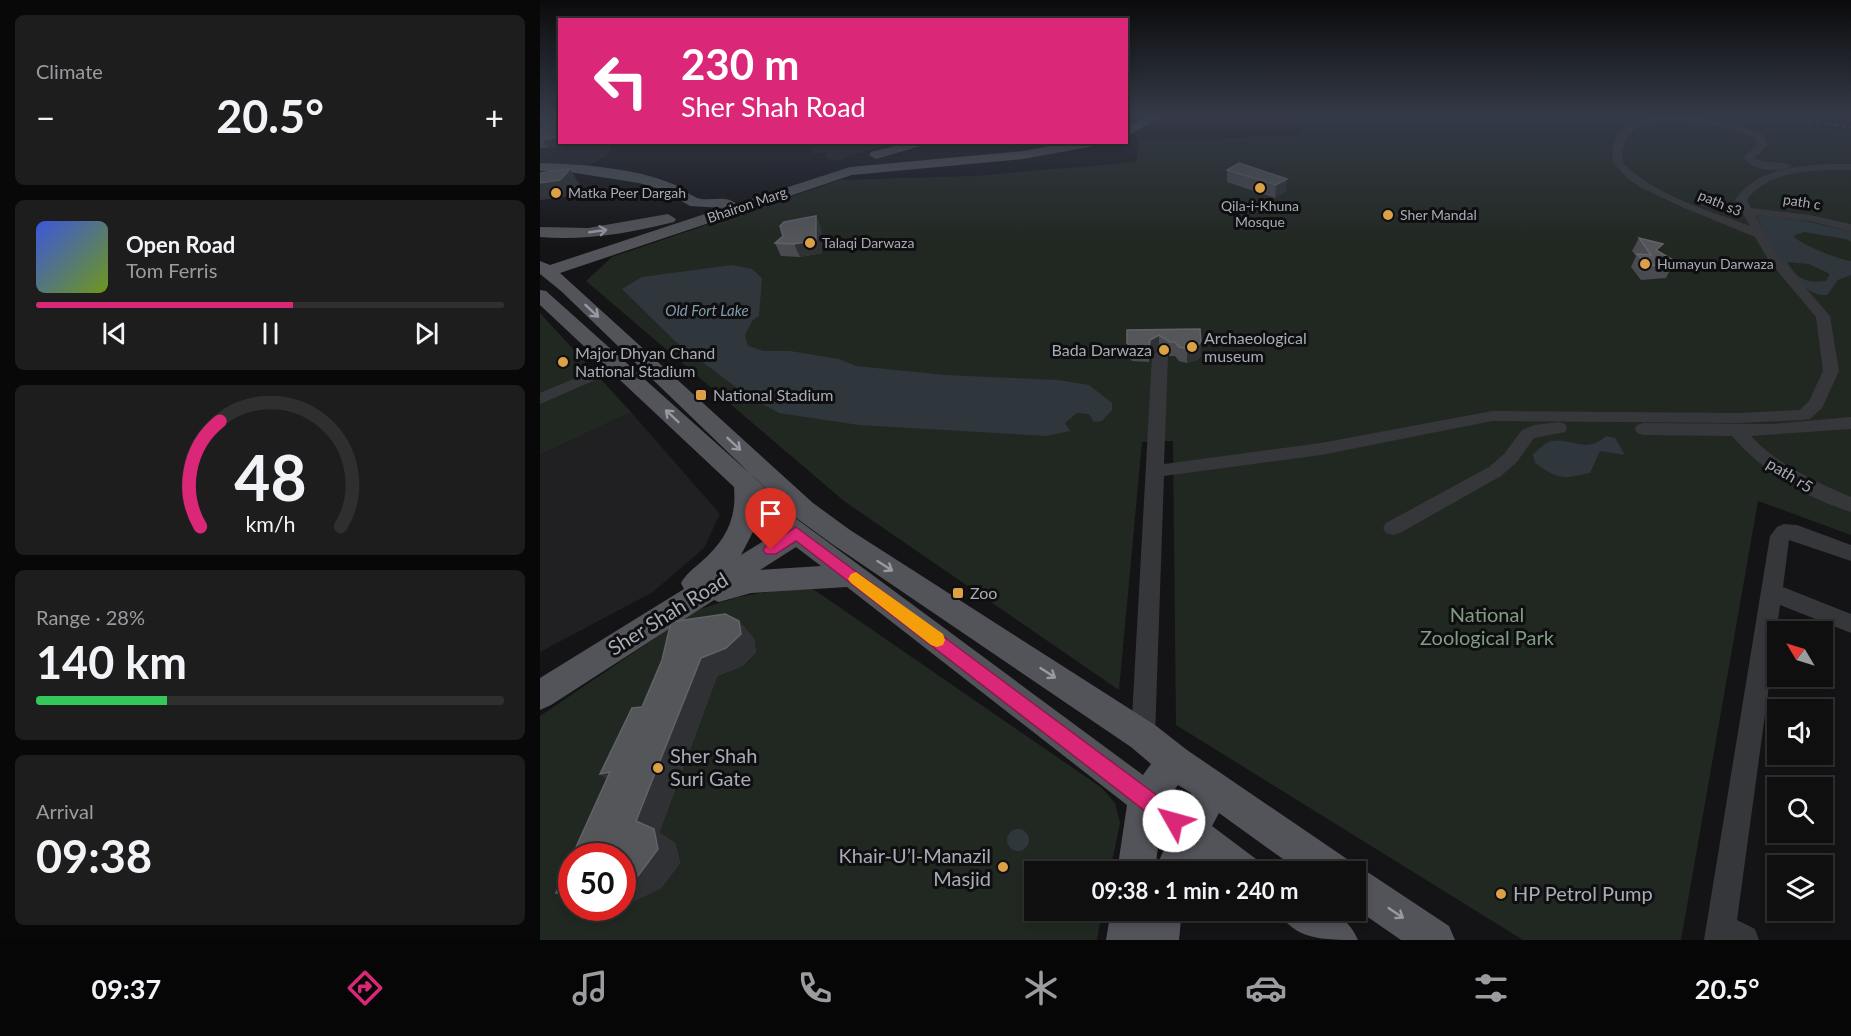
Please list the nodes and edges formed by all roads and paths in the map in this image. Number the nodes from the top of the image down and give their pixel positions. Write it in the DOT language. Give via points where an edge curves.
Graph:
graph roads {
  1 [pos="879,159"];
  2 [pos="883,159"];
  3 [pos="1617,159"];
  4 [pos="1750,159"];
  5 [pos="540,167"];
  6 [pos="1803,167"];
  7 [pos="1851,167"];
  8 [pos="845,169"];
  9 [pos="721,207"];
  10 [pos="1747,211"];
  11 [pos="1851,228"];
  12 [pos="540,232"];
  13 [pos="1761,234"];
  14 [pos="547,277"];
  15 [pos="1160,356"];
  16 [pos="618,365"];
  17 [pos="540,399"];
  18 [pos="1851,423"];
  19 [pos="1738,432"];
  20 [pos="1156,471"];
  21 [pos="746,484"];
  22 [pos="1851,505"];
  23 [pos="1393,528"];
  24 [pos="793,530"];
  25 [pos="1851,553"];
  26 [pos="852,575"];
  27 [pos="1772,592"];
  28 [pos="685,597"];
  29 [pos="1851,624"];
  30 [pos="540,683"];
  31 [pos="540,695"];
  32 [pos="1143,736"];
  33 [pos="1175,762"];
  34 [pos="1213,788"];
  35 [pos="1146,798"];
  36 [pos="1189,832"];
  37 [pos="1137,861"];
  38 [pos="1177,861"];
  39 [pos="1228,861"];
  40 [pos="1318,861"];
  41 [pos="1366,893"];
  42 [pos="1129,921"];
  43 [pos="1162,921"];
  44 [pos="1312,921"];
  45 [pos="1728,936"];
  46 [pos="1126,940"];
  47 [pos="1159,940"];
  48 [pos="1338,940"];
  49 [pos="1435,940"];
  1 -- 2 [label="main road, Bhairon Marg"];
  1 -- 8 [label="main road, Bhairon Marg"];
  3 -- 13 [label="street, path s3" via="1630,175"];
  4 -- 6 [label="street, path s3" via="1765,167"];
  5 -- 9 [label="main road" via="641,179 668,187 689,202"];
  6 -- 7 [label="street"];
  6 -- 10 [label="street" via="1782,172 1747,190 1741,200"];
  8 -- 9 [label="main road, Bhairon Marg"];
  8 -- 14 [label="main road, Bhairon Marg" via="608,252 568,277"];
  12 -- 9 [label="main road, one-way" via="598,232"];
  9 -- 14 [label="main road, Bhairon Marg"];
  10 -- 11 [label="street, path c" via="1809,218"];
  10 -- 13 [label="street"];
  13 -- 20 [label="street" via="1773,258 1823,316 1831,371 1816,404 1804,415 1492,416 1322,449"];
  14 -- 16 [label="main road"];
  14 -- 32 [label="main road, one-way" via="804,510"];
  15 -- 20 [label="street"];
  16 -- 17 [label="street"];
  21 -- 16 [label="main road, one-way"];
  18 -- 19 [label="street"];
  19 -- 22 [label="street, path r5" via="1780,472"];
  19 -- 23 [label="street" via="1538,427 1524,435 1505,464 1480,483"];
  20 -- 32 [label="street"];
  21 -- 24 [label="main road"];
  21 -- 28 [label="main road" via="748,512 743,528 733,546"];
  24 -- 26 [label="main road"];
  24 -- 28 [label="main road, Sher Shah Road"];
  25 -- 27 [label="street" via="1784,532 1780,536"];
  26 -- 28 [label="main road" via="751,582"];
  26 -- 35 [label="main road"];
  27 -- 29 [label="street"];
  27 -- 45 [label="street"];
  28 -- 30 [label="main road, Sher Shah Road"];
  28 -- 31 [label="main road, Sher Shah Road"];
  32 -- 33 [label="main road"];
  33 -- 34 [label="main road"];
  33 -- 35 [label="main road"];
  34 -- 36 [label="main road"];
  34 -- 40 [label="main road"];
  35 -- 36 [label="main road"];
  35 -- 37 [label="main road"];
  36 -- 38 [label="main road"];
  36 -- 39 [label="main road"];
  41 -- 49 [label="main road, one-way"];
  42 -- 46 [label="main road"];
  43 -- 47 [label="main road"];
  44 -- 48 [label="main road"];
}
